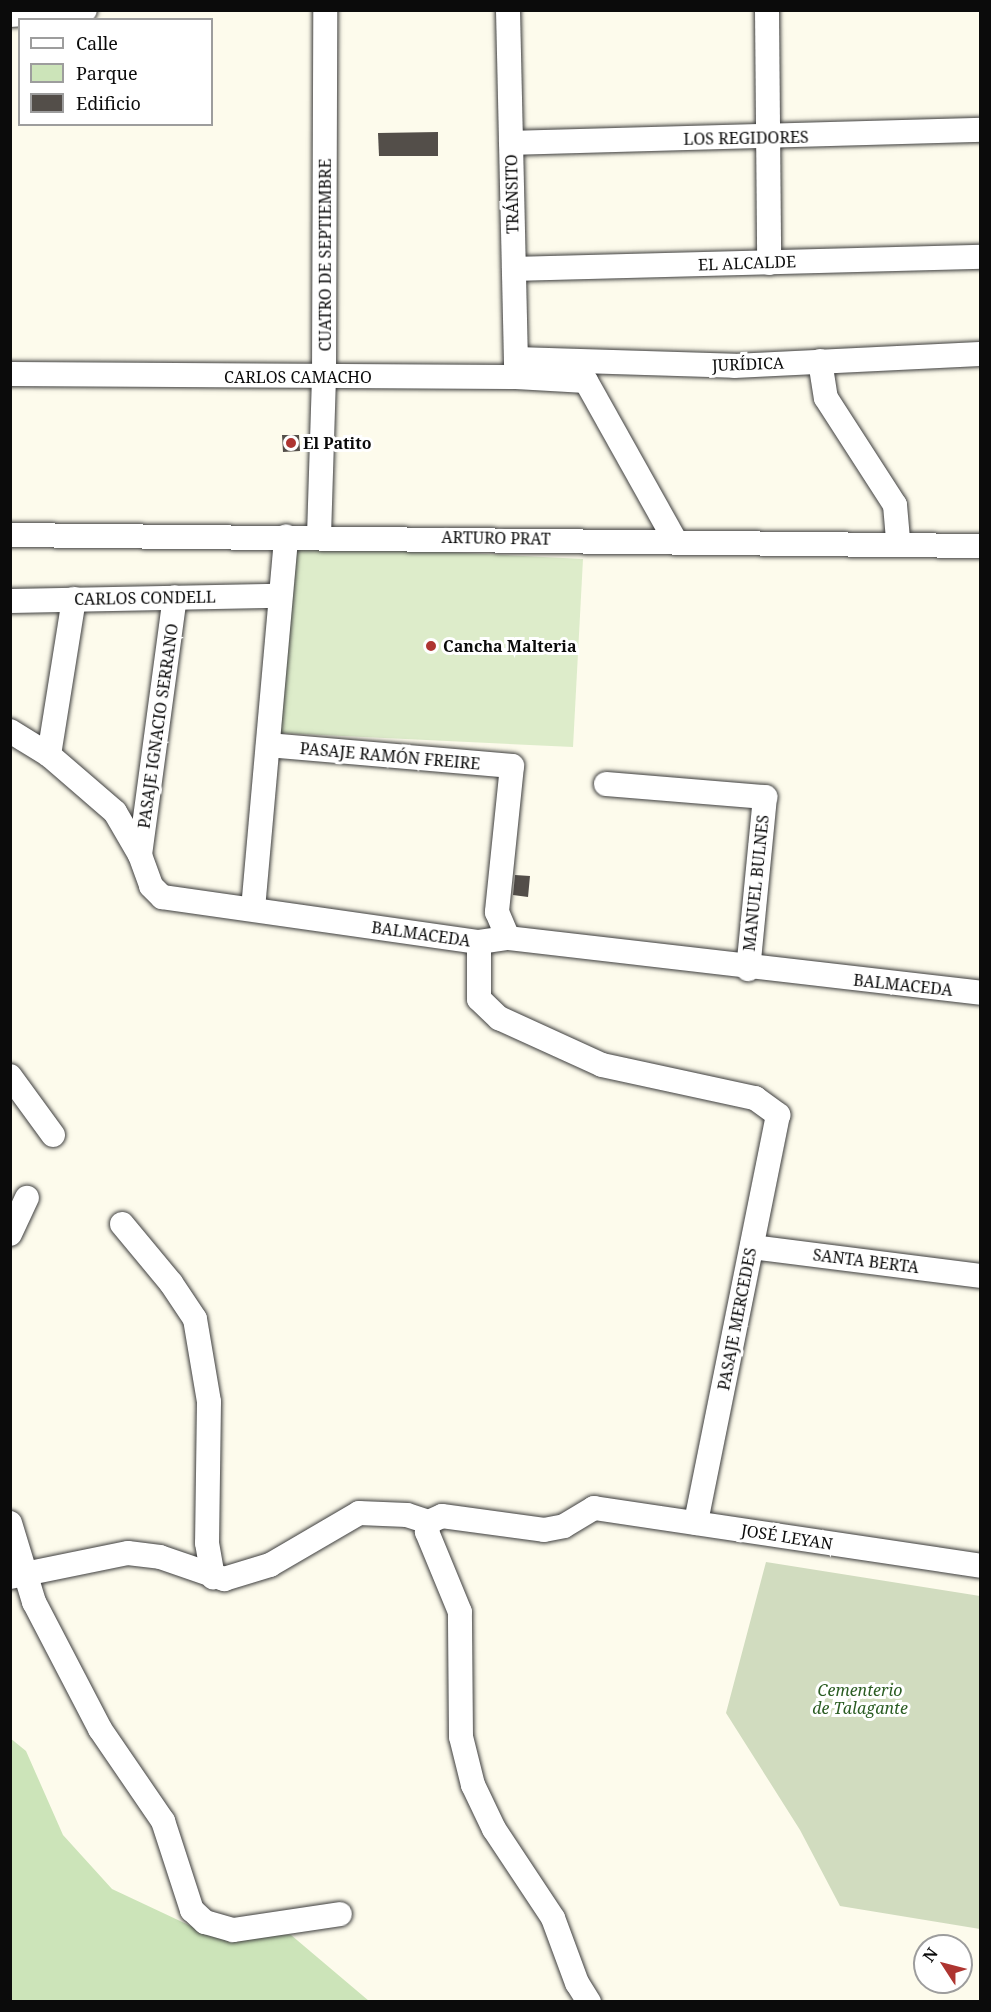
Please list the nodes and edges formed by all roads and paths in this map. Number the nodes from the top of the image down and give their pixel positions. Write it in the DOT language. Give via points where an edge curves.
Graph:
graph roads {
  1 [pos="85,10"];
  2 [pos="325,10"];
  3 [pos="508,10"];
  4 [pos="767,10"];
  5 [pos="10,15"];
  6 [pos="981,130"];
  7 [pos="768,138"];
  8 [pos="511,143"];
  9 [pos="981,257"];
  10 [pos="770,263"];
  11 [pos="514,270"];
  12 [pos="981,354"];
  13 [pos="820,361"];
  14 [pos="516,368"];
  15 [pos="10,374"];
  16 [pos="324,378"];
  17 [pos="10,535"];
  18 [pos="286,536"];
  19 [pos="319,536"];
  20 [pos="675,540"];
  21 [pos="898,543"];
  22 [pos="981,546"];
  23 [pos="280,596"];
  24 [pos="175,597"];
  25 [pos="74,599"];
  26 [pos="10,601"];
  27 [pos="10,731"];
  28 [pos="267,745"];
  29 [pos="49,755"];
  30 [pos="606,783"];
  31 [pos="140,855"];
  32 [pos="253,909"];
  33 [pos="508,938"];
  34 [pos="479,942"];
  35 [pos="748,969"];
  36 [pos="981,993"];
  37 [pos="10,1076"];
  38 [pos="53,1135"];
  39 [pos="27,1198"];
  40 [pos="122,1224"];
  41 [pos="10,1234"];
  42 [pos="752,1247"];
  43 [pos="981,1276"];
  44 [pos="429,1522"];
  45 [pos="10,1523"];
  46 [pos="696,1523"];
  47 [pos="981,1566"];
  48 [pos="17,1575"];
  49 [pos="213,1577"];
  50 [pos="340,1914"];
  51 [pos="589,2001"];
  1 -- 5 [label="street"];
  2 -- 16 [label="street, CUATRO DE SEPTIEMBRE"];
  3 -- 8 [label="street, TRÁNSITO"];
  4 -- 7 [label="street"];
  6 -- 7 [label="street, LOS REGIDORES"];
  7 -- 8 [label="street, LOS REGIDORES"];
  7 -- 10 [label="street"];
  8 -- 11 [label="street, TRÁNSITO"];
  9 -- 10 [label="street, EL ALCALDE"];
  10 -- 11 [label="street, EL ALCALDE"];
  11 -- 14 [label="street, TRÁNSITO"];
  12 -- 13 [label="street, JURÍDICA"];
  13 -- 14 [label="street, JURÍDICA"];
  13 -- 21 [label="street" via="826,398 895,505"];
  14 -- 16 [label="street, CARLOS CAMACHO"];
  14 -- 20 [label="street, CARLOS CAMACHO" via="586,381"];
  15 -- 16 [label="street, CARLOS CAMACHO"];
  16 -- 19 [label="street, CUATRO DE SEPTIEMBRE"];
  17 -- 18 [label="street, ARTURO PRAT"];
  18 -- 19 [label="street, ARTURO PRAT"];
  18 -- 23 [label="street"];
  19 -- 20 [label="street, ARTURO PRAT"];
  20 -- 21 [label="street, ARTURO PRAT"];
  21 -- 22 [label="street, ARTURO PRAT"];
  23 -- 24 [label="street, CARLOS CONDELL"];
  23 -- 28 [label="street"];
  24 -- 25 [label="street, CARLOS CONDELL"];
  24 -- 31 [label="street, PASAJE IGNACIO SERRANO"];
  25 -- 26 [label="street, CARLOS CONDELL"];
  25 -- 29 [label="street"];
  27 -- 29 [label="street, BALMACEDA"];
  28 -- 32 [label="street"];
  28 -- 33 [label="street, PASAJE RAMÓN FREIRE" via="512,766 497,912"];
  29 -- 31 [label="street, BALMACEDA" via="115,812"];
  30 -- 35 [label="street, MANUEL BULNES" via="765,797"];
  31 -- 32 [label="street, BALMACEDA" via="151,886 162,897"];
  32 -- 34 [label="street, BALMACEDA"];
  33 -- 34 [label="street, BALMACEDA"];
  33 -- 35 [label="street, BALMACEDA"];
  34 -- 42 [label="street, PASAJE MERCEDES" via="479,999 499,1018 602,1065 755,1098 778,1115"];
  35 -- 36 [label="street, BALMACEDA"];
  37 -- 38 [label="street"];
  39 -- 41 [label="street"];
  40 -- 49 [label="street" via="195,1319 209,1402 207,1544"];
  42 -- 43 [label="street, SANTA BERTA"];
  42 -- 46 [label="street, PASAJE MERCEDES"];
  44 -- 46 [label="street, JOSÉ LEYAN" via="441,1516 544,1530 564,1526 594,1508"];
  44 -- 49 [label="street" via="396,1514 359,1513 270,1564 224,1579"];
  44 -- 51 [label="street" via="427,1532 460,1612 461,1737 473,1785 494,1829 553,1918 577,1983"];
  45 -- 48 [label="street"];
  46 -- 47 [label="street, JOSÉ LEYAN"];
  48 -- 49 [label="street" via="128,1553 167,1559"];
  48 -- 50 [label="street" via="100,1729 163,1821 192,1910 205,1922 233,1930"];
}
